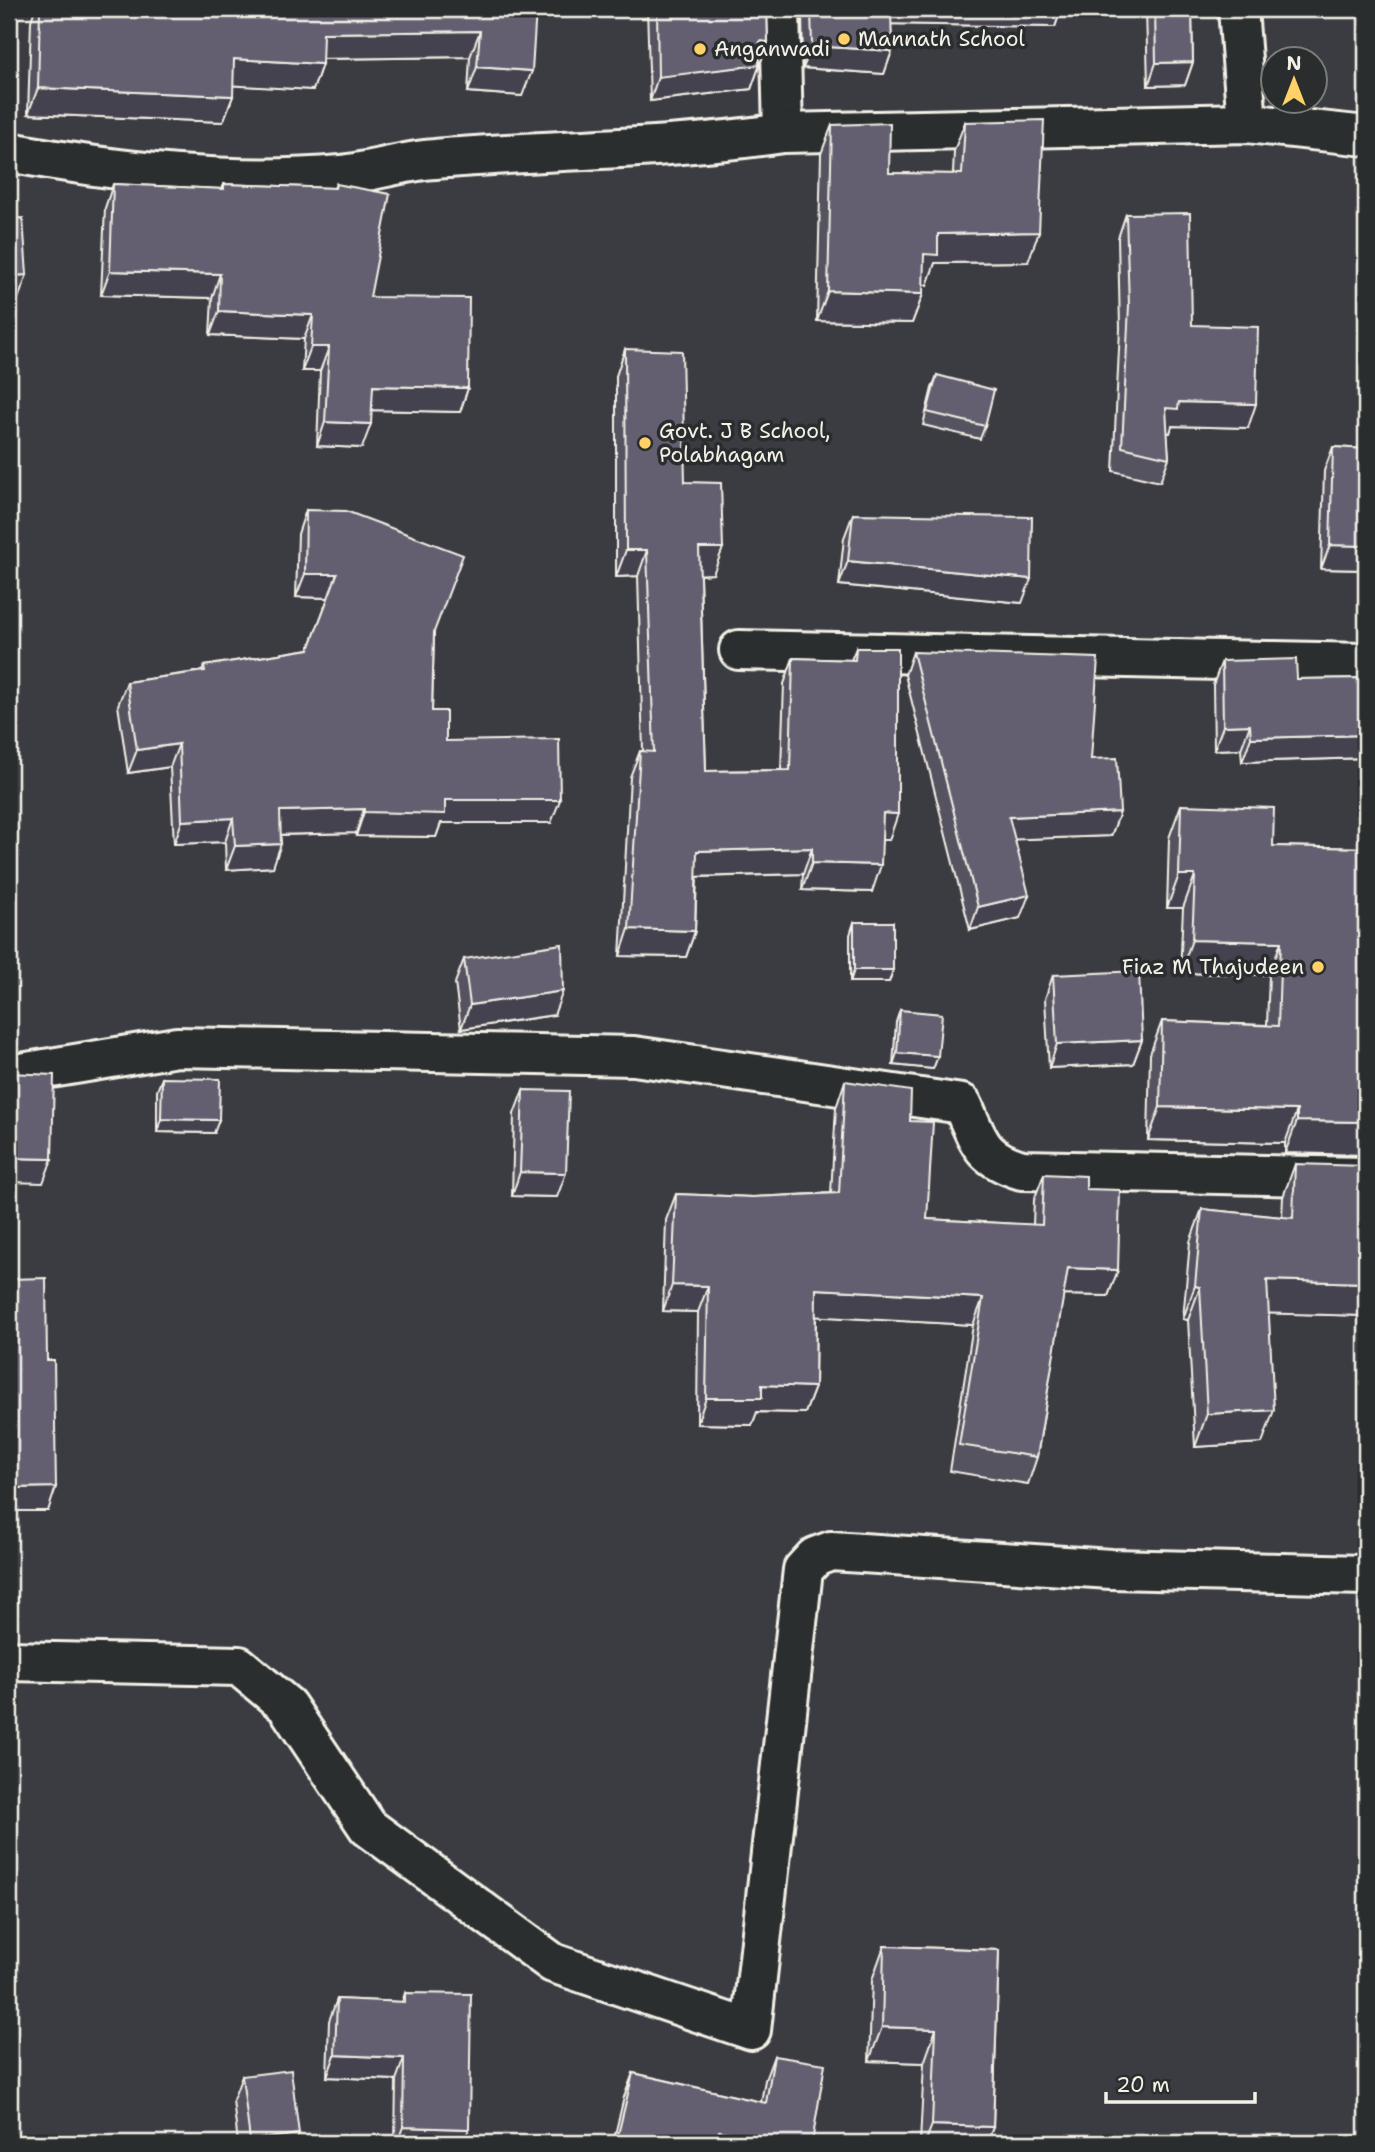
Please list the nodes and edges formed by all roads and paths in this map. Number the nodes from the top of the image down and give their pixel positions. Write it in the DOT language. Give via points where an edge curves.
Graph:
graph roads {
  1 [pos="780,9"];
  2 [pos="1238,9"];
  3 [pos="1247,123"];
  4 [pos="783,132"];
  5 [pos="1366,136"];
  6 [pos="9,152"];
  7 [pos="739,650"];
  8 [pos="1366,663"];
  9 [pos="9,1075"];
  10 [pos="1366,1177"];
  11 [pos="1366,1575"];
  12 [pos="9,1661"];
  1 -- 4 [label="street"];
  2 -- 3 [label="street"];
  3 -- 4 [label="street"];
  3 -- 5 [label="street"];
  4 -- 6 [label="street" via="712,143 431,159 343,175 287,177 92,168"];
  7 -- 8 [label="street"];
  9 -- 10 [label="street" via="177,1047 634,1056 962,1104 984,1151 998,1163 1022,1170"];
  11 -- 12 [label="street" via="1111,1569 831,1551 815,1557 803,1570 751,2029 553,1963 368,1827 287,1706 239,1666"];
}
